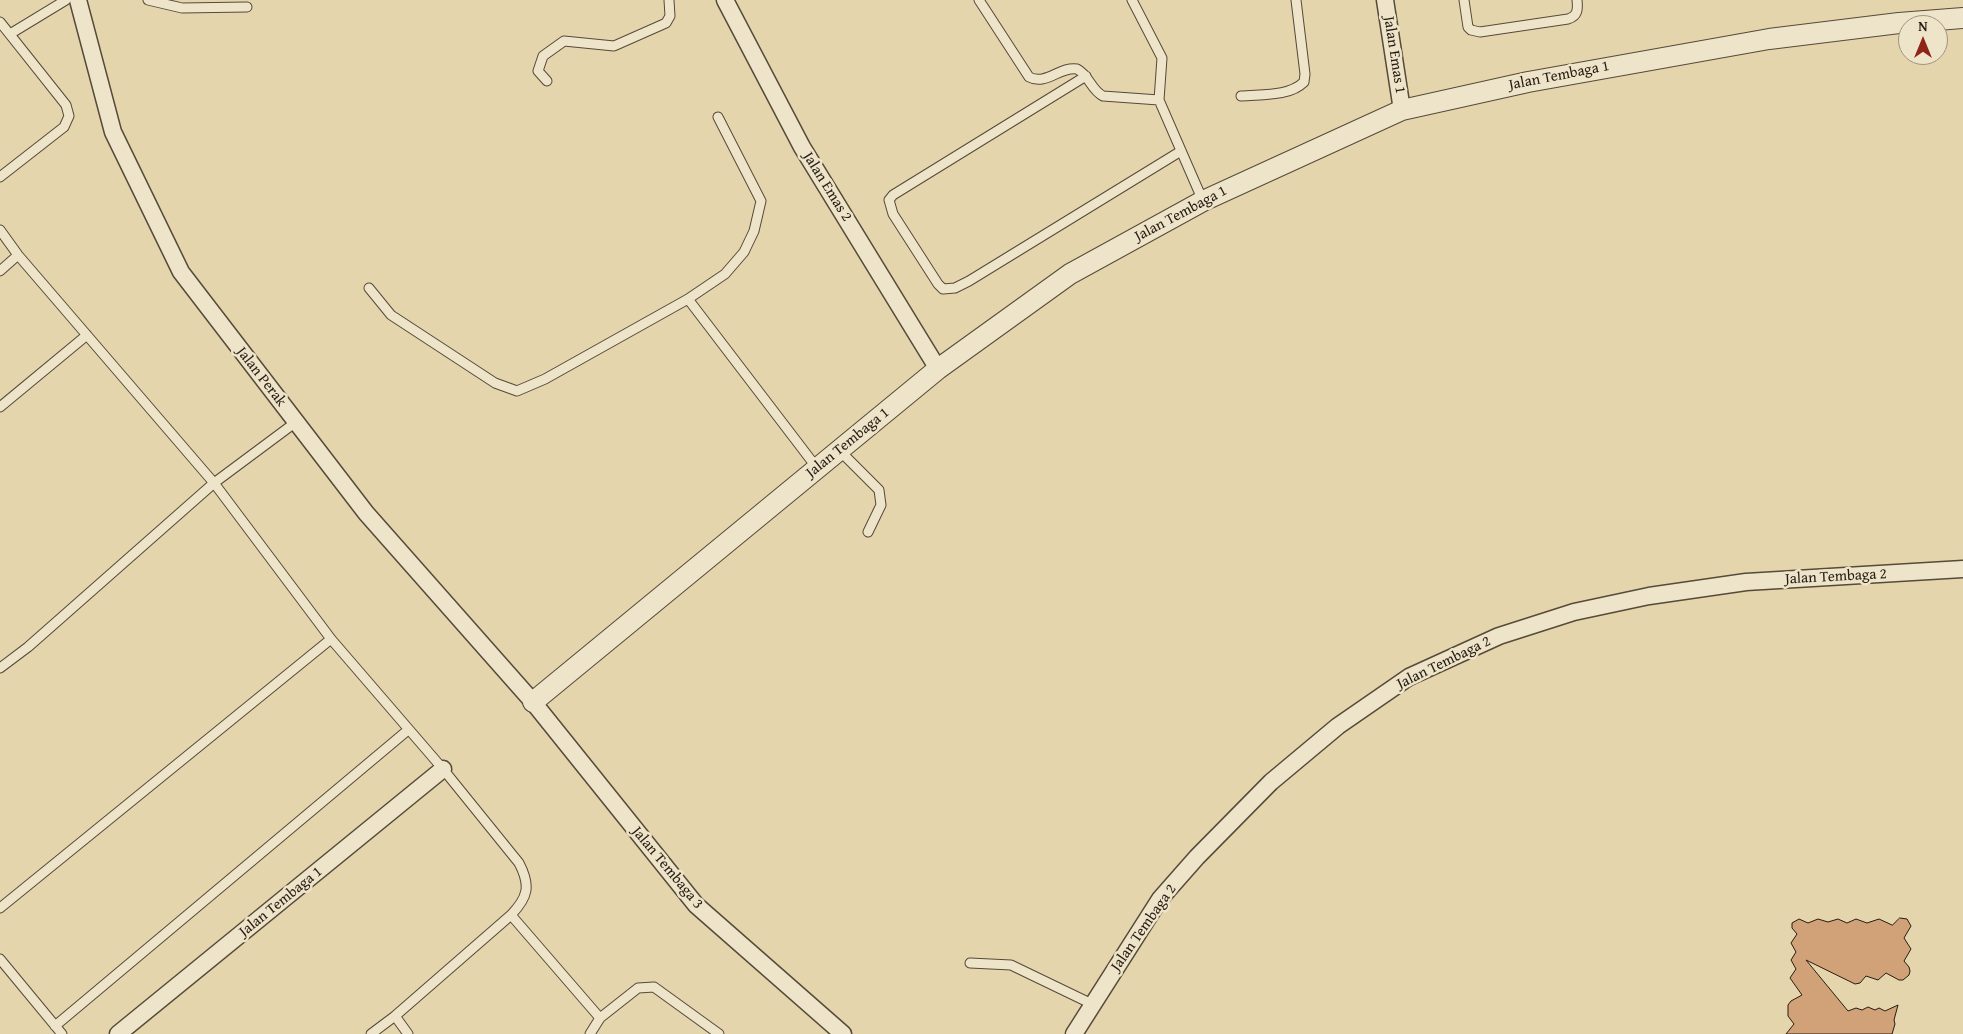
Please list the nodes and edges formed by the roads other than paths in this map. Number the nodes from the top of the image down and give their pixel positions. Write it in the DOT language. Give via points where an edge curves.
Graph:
graph roads {
  1 [pos="66,0"];
  2 [pos="78,0"];
  3 [pos="148,0"];
  4 [pos="669,0"];
  5 [pos="726,0"];
  6 [pos="979,0"];
  7 [pos="1132,0"];
  8 [pos="1296,0"];
  9 [pos="1385,0"];
  10 [pos="1464,0"];
  11 [pos="1577,0"];
  12 [pos="247,7"];
  13 [pos="1963,18"];
  14 [pos="0,22"];
  15 [pos="10,34"];
  16 [pos="1086,76"];
  17 [pos="547,81"];
  18 [pos="1241,96"];
  19 [pos="1159,100"];
  20 [pos="1402,110"];
  21 [pos="718,117"];
  22 [pos="1181,151"];
  23 [pos="0,177"];
  24 [pos="1202,201"];
  25 [pos="0,230"];
  26 [pos="18,255"];
  27 [pos="0,271"];
  28 [pos="369,288"];
  29 [pos="688,299"];
  30 [pos="87,335"];
  31 [pos="938,369"];
  32 [pos="0,406"];
  33 [pos="296,422"];
  34 [pos="839,450"];
  35 [pos="817,468"];
  36 [pos="214,483"];
  37 [pos="868,532"];
  38 [pos="1963,569"];
  39 [pos="331,639"];
  40 [pos="0,668"];
  41 [pos="533,702"];
  42 [pos="408,730"];
  43 [pos="443,770"];
  44 [pos="0,908"];
  45 [pos="511,915"];
  46 [pos="0,959"];
  47 [pos="970,963"];
  48 [pos="1092,1004"];
  49 [pos="395,1016"];
  50 [pos="600,1018"];
  51 [pos="55,1026"];
  52 [pos="62,1034"];
  53 [pos="118,1034"];
  54 [pos="371,1034"];
  55 [pos="408,1034"];
  56 [pos="590,1034"];
  57 [pos="719,1034"];
  58 [pos="843,1034"];
  59 [pos="1074,1034"];
  1 -- 15 [label="lane"];
  2 -- 33 [label="street, Jalan Perak" via="113,132 181,272"];
  3 -- 12 [label="lane" via="182,8"];
  4 -- 17 [label="lane" via="670,16 666,23 614,46 564,41 543,56 538,71"];
  5 -- 31 [label="street, Jalan Emas 2" via="802,147"];
  6 -- 16 [label="lane" via="1029,77 1039,80 1072,68"];
  7 -- 19 [label="lane" via="1162,58"];
  8 -- 18 [label="lane" via="1304,82 1279,93"];
  9 -- 20 [label="street, Jalan Emas 1"];
  10 -- 11 [label="lane" via="1468,27 1480,32 1573,18 1578,11"];
  13 -- 20 [label="street, Jalan Tembaga 1" via="1759,41 1528,82"];
  14 -- 15 [label="lane"];
  15 -- 23 [label="lane" via="66,105 69,116 64,127"];
  16 -- 19 [label="lane" via="1096,92 1103,96"];
  16 -- 22 [label="lane" via="889,200 893,214 943,289 955,288 969,281"];
  19 -- 22 [label="lane"];
  20 -- 24 [label="street, Jalan Tembaga 1"];
  21 -- 29 [label="lane" via="761,201 754,231 744,252 725,274"];
  22 -- 24 [label="lane"];
  24 -- 31 [label="street, Jalan Tembaga 1" via="1070,274"];
  25 -- 26 [label="lane"];
  26 -- 27 [label="lane"];
  26 -- 30 [label="lane"];
  28 -- 29 [label="lane" via="391,315 495,384 517,391 546,379"];
  29 -- 35 [label="lane"];
  30 -- 32 [label="lane"];
  30 -- 36 [label="lane"];
  31 -- 34 [label="street, Jalan Tembaga 1"];
  33 -- 36 [label="lane"];
  33 -- 41 [label="street, Jalan Perak" via="366,513"];
  34 -- 35 [label="street, Jalan Tembaga 1"];
  34 -- 37 [label="lane" via="879,490 881,505"];
  35 -- 41 [label="street, Jalan Tembaga 1"];
  36 -- 39 [label="lane"];
  36 -- 40 [label="lane"];
  38 -- 48 [label="street, Jalan Tembaga 2" via="1746,582 1649,596 1574,612 1499,636 1409,677 1338,726 1278,776 1197,857 1160,899"];
  39 -- 42 [label="lane"];
  39 -- 44 [label="lane"];
  41 -- 58 [label="street, Jalan Tembaga 3" via="696,905"];
  42 -- 43 [label="lane"];
  42 -- 51 [label="lane"];
  43 -- 45 [label="lane" via="524,874 525,897"];
  43 -- 53 [label="street, Jalan Tembaga 1"];
  45 -- 49 [label="lane"];
  45 -- 50 [label="lane"];
  46 -- 51 [label="lane"];
  47 -- 48 [label="lane" via="1011,965"];
  48 -- 59 [label="street, Jalan Tembaga 2"];
  49 -- 54 [label="lane"];
  49 -- 55 [label="lane"];
  50 -- 56 [label="lane"];
  50 -- 57 [label="lane" via="638,988 654,987"];
  51 -- 52 [label="lane"];
}
